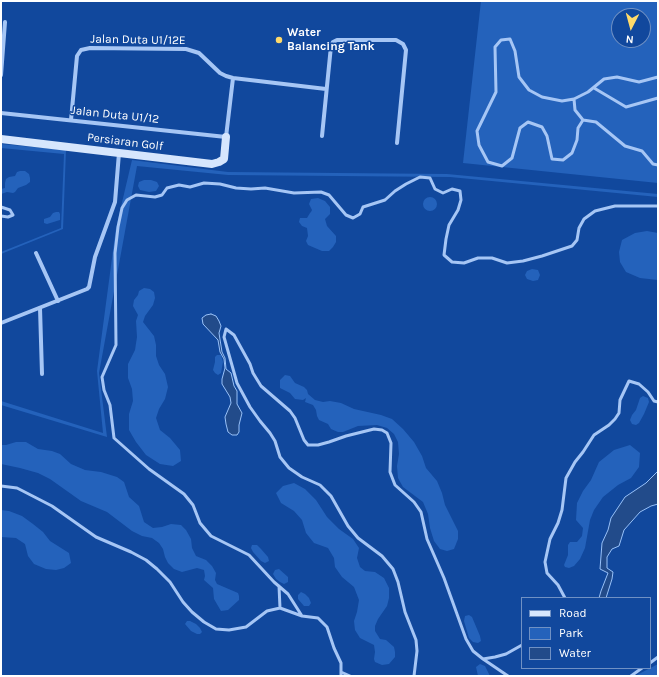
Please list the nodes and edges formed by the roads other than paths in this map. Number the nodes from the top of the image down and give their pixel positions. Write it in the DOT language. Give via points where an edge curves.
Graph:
graph roads {
  1 [pos="5,22"];
  2 [pos="1,75"];
  3 [pos="658,77"];
  4 [pos="233,78"];
  5 [pos="594,88"];
  6 [pos="326,89"];
  7 [pos="658,98"];
  8 [pos="574,99"];
  9 [pos="1,113"];
  10 [pos="71,120"];
  11 [pos="583,120"];
  12 [pos="322,136"];
  13 [pos="226,137"];
  14 [pos="1,139"];
  15 [pos="397,143"];
  16 [pos="119,153"];
  17 [pos="658,165"];
  18 [pos="658,206"];
  19 [pos="1,207"];
  20 [pos="1,216"];
  21 [pos="36,253"];
  22 [pos="58,301"];
  23 [pos="40,308"];
  24 [pos="1,323"];
  25 [pos="42,374"];
  26 [pos="658,402"];
  27 [pos="1,486"];
  28 [pos="279,586"];
  29 [pos="564,597"];
  30 [pos="280,608"];
  31 [pos="302,616"];
  32 [pos="521,645"];
  33 [pos="483,658"];
  34 [pos="641,669"];
  35 [pos="341,674"];
  36 [pos="350,676"];
  37 [pos="414,676"];
  38 [pos="508,676"];
  39 [pos="631,676"];
  1 -- 2 [label="street"];
  3 -- 5 [label="lane" via="639,82 617,77 604,80"];
  4 -- 6 [label="street"];
  4 -- 10 [label="street, Jalan Duta U1/12E" via="220,73 199,53 186,48 81,50 77,56"];
  4 -- 13 [label="street"];
  5 -- 7 [label="lane" via="626,107"];
  5 -- 8 [label="lane"];
  6 -- 12 [label="street"];
  6 -- 15 [label="street" via="333,42 396,40 403,44 406,50"];
  8 -- 11 [label="lane" via="575,110"];
  8 -- 11 [label="lane" via="562,101 542,97 529,90 519,77 515,51 510,40 501,40 495,47 496,92 477,131 479,145 488,162 502,166 512,158 520,128 528,122 542,127 547,136 552,159 563,160 572,153 578,128"];
  9 -- 10 [label="street, Jalan Duta U1/12"];
  10 -- 13 [label="street, Jalan Duta U1/12"];
  11 -- 17 [label="lane" via="596,122 625,146 642,151 653,164"];
  13 -- 16 [label="street, Persiaran Golf" via="224,159 212,164"];
  14 -- 16 [label="street, Persiaran Golf"];
  16 -- 22 [label="street" via="115,202 95,257 89,287"];
  18 -- 28 [label="lane" via="615,206 595,211 584,219 577,240 572,246 542,256 507,263 492,258 478,258 464,263 452,262 444,255 449,224 461,200 460,191 452,189 443,193 435,189 430,178 420,177 406,184 385,200 363,207 360,214 353,218 346,215 329,195 320,192 294,193 265,188 236,188 220,184 204,183 190,187 167,188 162,195 155,197 136,194 127,200 119,221 115,253 116,345 102,377 110,405 114,438 149,469 184,494 193,504 200,523 211,536 249,555"];
  19 -- 20 [label="lane" via="10,210 13,215"];
  21 -- 22 [label="street"];
  22 -- 23 [label="street"];
  23 -- 24 [label="street"];
  23 -- 25 [label="street"];
  26 -- 29 [label="lane" via="654,401 639,384 629,381 620,400 619,413 609,425 594,435 566,478 562,510 550,538 545,562 547,573"];
  27 -- 30 [label="lane" via="17,488 52,506 96,537 146,560 170,582 192,612 216,629 246,627 267,610"];
  28 -- 30 [label="lane"];
  28 -- 31 [label="lane" via="288,594"];
  30 -- 31 [label="lane"];
  31 -- 35 [label="lane" via="318,618 326,627 341,663"];
  32 -- 33 [label="lane" via="506,654"];
  33 -- 37 [label="lane" via="472,651 466,639 428,540 421,512 395,485 390,472 391,443 387,434 374,429 318,445 308,445 295,418 261,386 234,335 226,330 224,337 237,383 250,407 275,441 280,457 302,478 320,486 331,496 358,538 382,556 393,569 416,640"];
  33 -- 38 [label="lane"];
  34 -- 39 [label="lane"];
  35 -- 36 [label="lane"];
}
